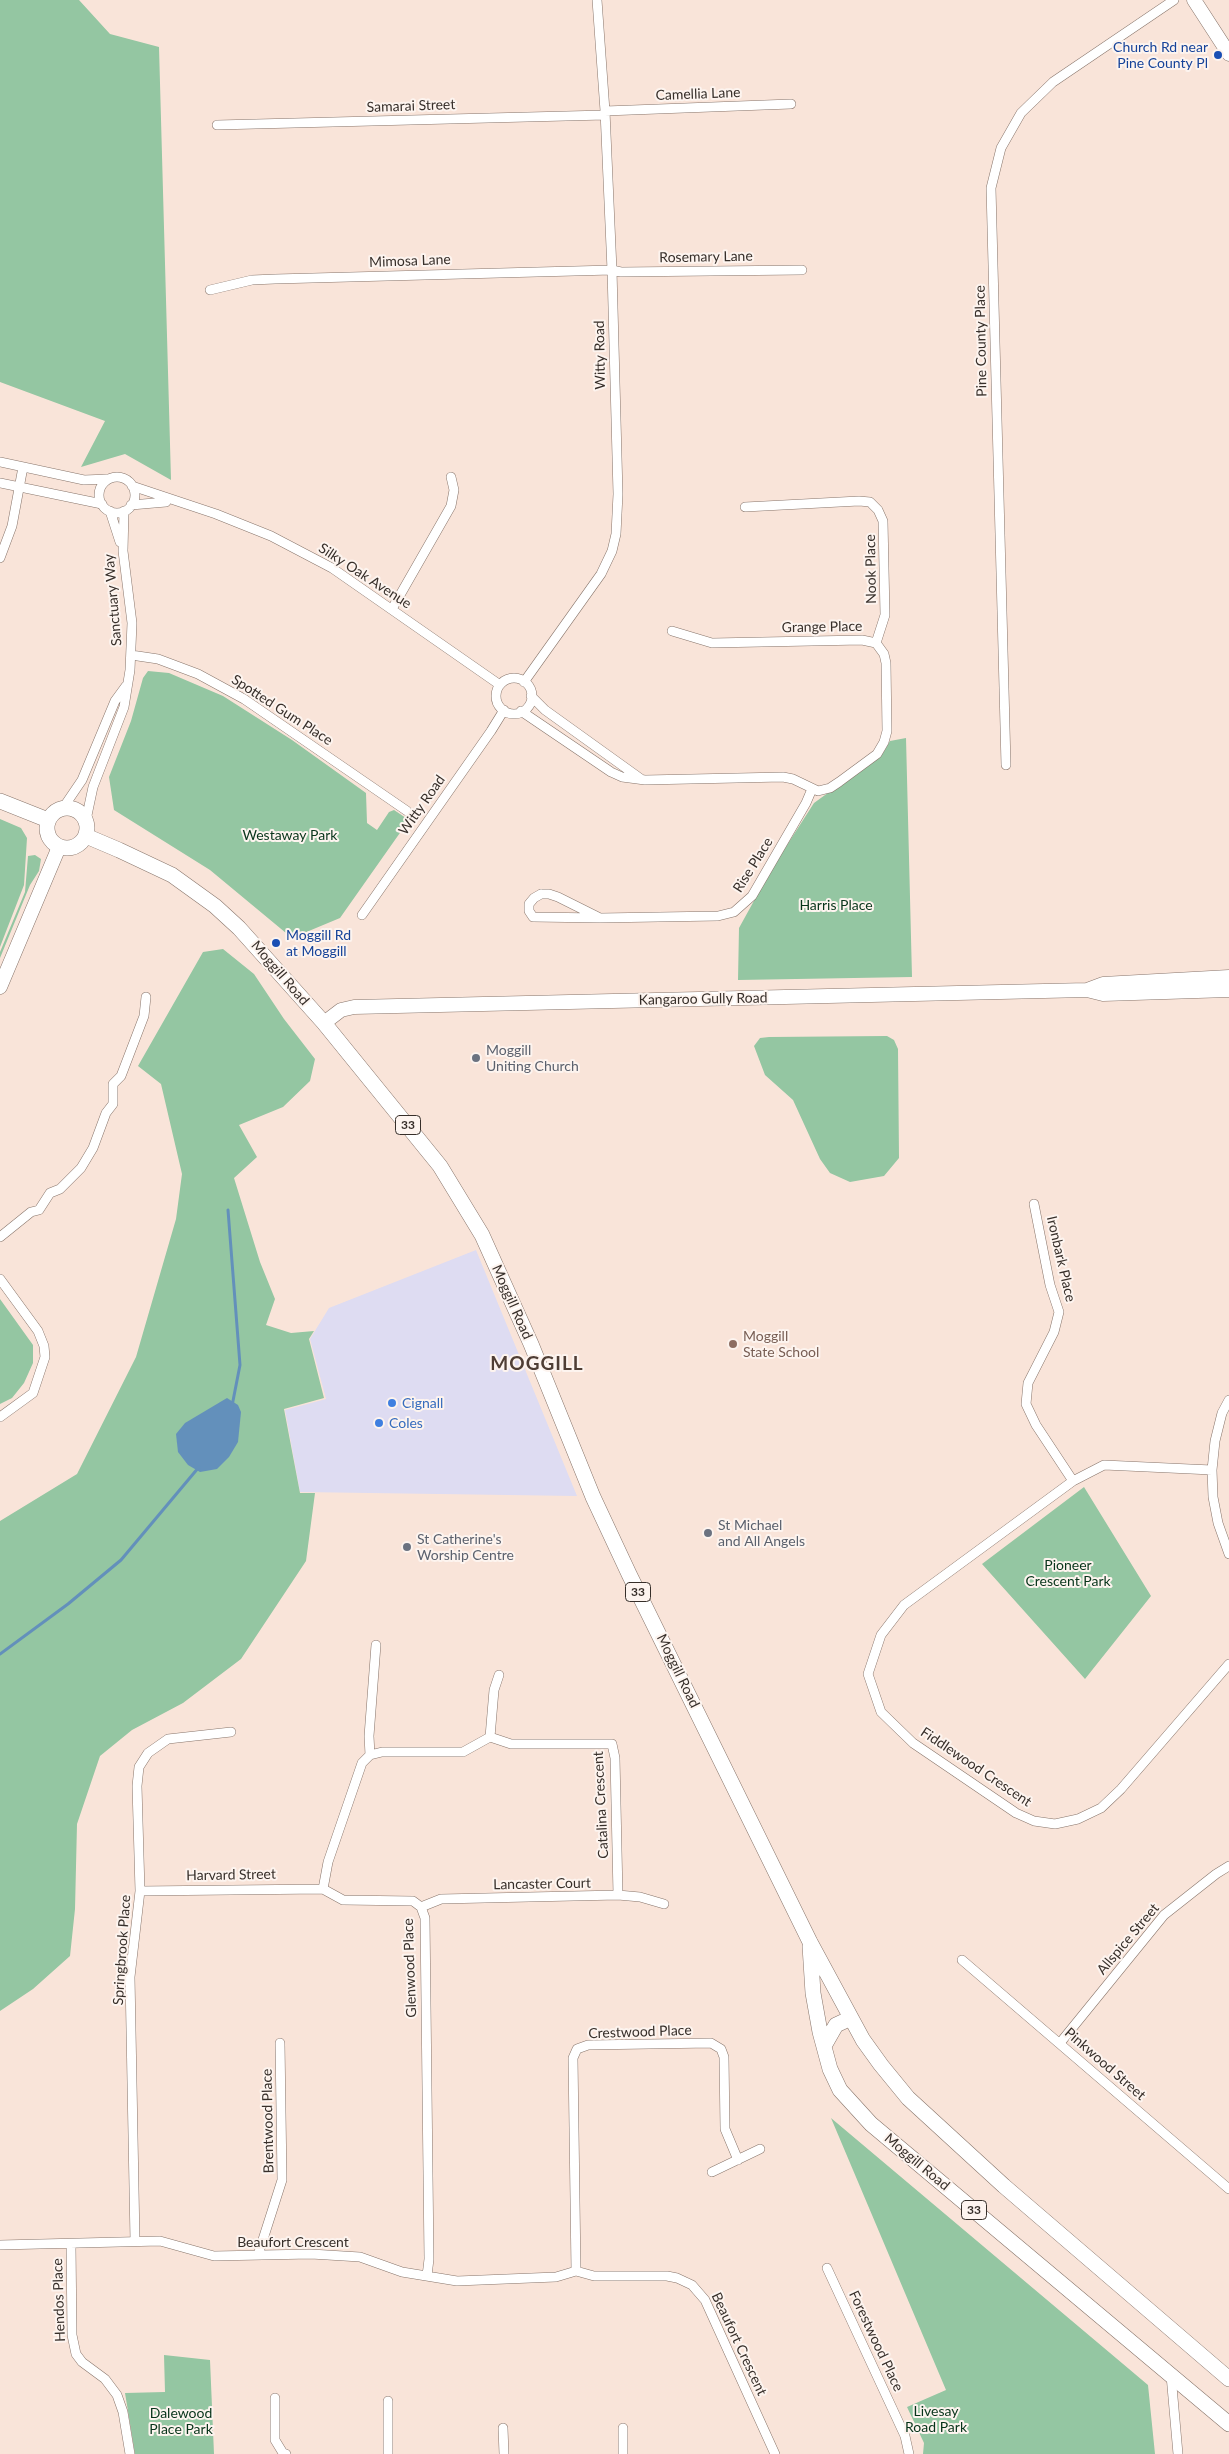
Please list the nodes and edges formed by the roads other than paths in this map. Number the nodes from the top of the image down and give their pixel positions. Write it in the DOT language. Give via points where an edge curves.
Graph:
graph roads {
  1 [pos="597,0"];
  2 [pos="1174,0"];
  3 [pos="1194,0"];
  4 [pos="1229,54"];
  5 [pos="791,104"];
  6 [pos="605,113"];
  7 [pos="218,125"];
  8 [pos="612,270"];
  9 [pos="802,270"];
  10 [pos="210,290"];
  11 [pos="0,462"];
  12 [pos="23,467"];
  13 [pos="451,477"];
  14 [pos="108,479"];
  15 [pos="0,483"];
  16 [pos="132,486"];
  17 [pos="19,488"];
  18 [pos="177,502"];
  19 [pos="102,504"];
  20 [pos="745,507"];
  21 [pos="128,508"];
  22 [pos="110,512"];
  23 [pos="123,551"];
  24 [pos="0,558"];
  25 [pos="392,609"];
  26 [pos="672,631"];
  27 [pos="876,643"];
  28 [pos="132,655"];
  29 [pos="524,682"];
  30 [pos="500,685"];
  31 [pos="126,686"];
  32 [pos="531,696"];
  33 [pos="504,710"];
  34 [pos="522,711"];
  35 [pos="1006,765"];
  36 [pos="641,779"];
  37 [pos="812,789"];
  38 [pos="0,801"];
  39 [pos="63,808"];
  40 [pos="407,811"];
  41 [pos="48,820"];
  42 [pos="86,820"];
  43 [pos="86,836"];
  44 [pos="59,846"];
  45 [pos="362,915"];
  46 [pos="600,918"];
  47 [pos="1229,978"];
  48 [pos="0,987"];
  49 [pos="1087,990"];
  50 [pos="1229,990"];
  51 [pos="146,997"];
  52 [pos="324,1023"];
  53 [pos="1034,1204"];
  54 [pos="0,1237"];
  55 [pos="0,1279"];
  56 [pos="1229,1400"];
  57 [pos="0,1417"];
  58 [pos="1212,1470"];
  59 [pos="1073,1481"];
  60 [pos="1229,1554"];
  61 [pos="376,1645"];
  62 [pos="1229,1664"];
  63 [pos="499,1675"];
  64 [pos="231,1732"];
  65 [pos="490,1737"];
  66 [pos="370,1755"];
  67 [pos="1229,1866"];
  68 [pos="323,1889"];
  69 [pos="140,1891"];
  70 [pos="618,1896"];
  71 [pos="664,1904"];
  72 [pos="421,1908"];
  73 [pos="810,1942"];
  74 [pos="962,1960"];
  75 [pos="851,2018"];
  76 [pos="280,2043"];
  77 [pos="1060,2043"];
  78 [pos="824,2046"];
  79 [pos="760,2149"];
  80 [pos="738,2160"];
  81 [pos="712,2172"];
  82 [pos="1229,2190"];
  83 [pos="134,2241"];
  84 [pos="0,2245"];
  85 [pos="70,2245"];
  86 [pos="258,2255"];
  87 [pos="827,2268"];
  88 [pos="576,2271"];
  89 [pos="427,2276"];
  90 [pos="1170,2373"];
  91 [pos="1229,2378"];
  92 [pos="275,2398"];
  93 [pos="388,2401"];
  94 [pos="1229,2424"];
  95 [pos="503,2428"];
  96 [pos="623,2428"];
  97 [pos="130,2454"];
  98 [pos="286,2454"];
  99 [pos="388,2454"];
  100 [pos="504,2454"];
  101 [pos="624,2454"];
  102 [pos="775,2454"];
  103 [pos="909,2454"];
  104 [pos="1178,2454"];
  1 -- 6 [label="street, Witty Road"];
  2 -- 35 [label="street, Pine County Place" via="1053,82 1021,113 1001,148 991,188"];
  3 -- 4 [label="main road"];
  5 -- 6 [label="street, Camellia Lane"];
  6 -- 7 [label="street, Samarai Street"];
  6 -- 8 [label="street, Witty Road"];
  8 -- 9 [label="street, Rosemary Lane"];
  8 -- 10 [label="street, Mimosa Lane" via="252,280"];
  8 -- 29 [label="street, Witty Road" via="618,494 616,534 601,574"];
  11 -- 12 [label="street, Silky Oak Avenue"];
  12 -- 14 [label="street, Silky Oak Avenue" via="84,480"];
  12 -- 17 [label="street"];
  13 -- 25 [label="street" via="454,490 451,506"];
  14 -- 16 [label="street, Silky Oak Avenue" via="124,478"];
  14 -- 19 [label="street" via="100,488"];
  15 -- 17 [label="street"];
  16 -- 18 [label="street, Silky Oak Avenue"];
  16 -- 21 [label="street" via="134,496"];
  17 -- 19 [label="street"];
  17 -- 24 [label="street" via="12,526"];
  18 -- 21 [label="street, Silky Oak Avenue" via="147,502"];
  18 -- 25 [label="street, Silky Oak Avenue" via="270,536 332,568"];
  19 -- 22 [label="street"];
  20 -- 27 [label="street, Nook Place" via="859,501 870,502 878,510 883,521 885,614"];
  21 -- 22 [label="street, Silky Oak Avenue"];
  21 -- 23 [label="street, Sanctuary Way"];
  22 -- 23 [label="street"];
  23 -- 28 [label="street, Sanctuary Way" via="132,623"];
  25 -- 30 [label="street, Silky Oak Avenue"];
  26 -- 27 [label="street, Grange Place" via="712,643 862,640"];
  27 -- 37 [label="street, Grange Place" via="886,663 887,731 884,742 876,754 830,788"];
  28 -- 31 [label="street, Sanctuary Way"];
  28 -- 40 [label="street, Spotted Gum Place" via="158,659 198,674 244,699"];
  29 -- 30 [label="street" via="509,678"];
  29 -- 32 [label="street"];
  30 -- 33 [label="street" via="496,695"];
  31 -- 39 [label="street, Sanctuary Way" via="115,701 82,780"];
  31 -- 42 [label="street, Sanctuary Way" via="124,706 93,786"];
  32 -- 34 [label="street"];
  32 -- 36 [label="street" via="545,710"];
  33 -- 34 [label="street" via="512,713"];
  33 -- 45 [label="street, Witty Road"];
  34 -- 36 [label="street" via="611,772"];
  36 -- 37 [label="street" via="783,777"];
  37 -- 46 [label="street, Rise Place" via="752,896 734,912 718,916"];
  38 -- 41 [label="main road"];
  39 -- 41 [label="main road"];
  39 -- 42 [label="main road" via="76,810"];
  41 -- 44 [label="main road" via="50,838"];
  42 -- 43 [label="main road"];
  43 -- 44 [label="main road" via="77,846"];
  43 -- 52 [label="main road, Moggill Road / 33" via="172,875 215,906 263,953"];
  44 -- 48 [label="main road"];
  46 -- 46 [label="street, Rise Place" via="533,917 529,904 541,894 549,894"];
  47 -- 49 [label="main road, Kangaroo Gully Road" via="1102,984"];
  49 -- 50 [label="main road, Kangaroo Gully Road" via="1104,994"];
  49 -- 52 [label="main road, Kangaroo Gully Road" via="354,1007 341,1010"];
  51 -- 54 [label="street" via="144,1016 121,1076 113,1084 113,1104 81,1168 60,1189 50,1193 39,1210 31,1212"];
  52 -- 73 [label="main road, Moggill Road / 33" via="440,1166 474,1220 531,1344 593,1497"];
  53 -- 59 [label="street, Ironbark Place" via="1050,1285 1059,1312 1054,1332 1028,1383 1026,1404"];
  55 -- 57 [label="street" via="38,1331 45,1357 33,1393"];
  56 -- 58 [label="street" via="1215,1441"];
  58 -- 59 [label="street, Fiddlewood Crescent" via="1104,1465"];
  58 -- 60 [label="street" via="1218,1523"];
  59 -- 62 [label="street, Fiddlewood Crescent" via="904,1605 881,1635 868,1674 881,1712 913,1743 1016,1813 1034,1821 1055,1824 1078,1819 1101,1808"];
  61 -- 66 [label="street"];
  63 -- 65 [label="street" via="494,1690"];
  64 -- 69 [label="street, Springbrook Place" via="168,1739 148,1753 139,1767"];
  65 -- 66 [label="street" via="463,1752 382,1752"];
  65 -- 70 [label="street, Catalina Crescent" via="511,1744 612,1744"];
  66 -- 68 [label="street" via="358,1773 328,1862"];
  67 -- 77 [label="street, Allspice Street" via="1164,1915"];
  68 -- 69 [label="street, Harvard Street"];
  68 -- 72 [label="street, Glenwood Place" via="343,1900 413,1901"];
  69 -- 83 [label="street, Springbrook Place" via="130,1977"];
  70 -- 71 [label="street, Lancaster Court" via="640,1897"];
  70 -- 72 [label="street, Lancaster Court" via="441,1899"];
  72 -- 89 [label="street, Glenwood Place" via="425,1918"];
  73 -- 75 [label="main road, Moggill Road / 33"];
  73 -- 78 [label="main road, Moggill Road / 33" via="813,1993"];
  74 -- 77 [label="street, Pinkwood Street"];
  75 -- 78 [label="main road" via="836,2025"];
  75 -- 91 [label="main road, Moggill Road / 33" via="863,2040 908,2098 1004,2186"];
  76 -- 86 [label="street, Brentwood Place" via="282,2180"];
  77 -- 82 [label="street, Pinkwood Street"];
  78 -- 90 [label="main road, Moggill Road / 33" via="840,2090 871,2124"];
  79 -- 80 [label="street"];
  80 -- 81 [label="street"];
  80 -- 88 [label="street, Crestwood Place" via="725,2129 724,2057 721,2049 711,2043 588,2044 577,2049 573,2058"];
  83 -- 85 [label="street, Beaufort Crescent"];
  83 -- 86 [label="street, Beaufort Crescent" via="160,2242 214,2256"];
  84 -- 85 [label="street, Beaufort Crescent"];
  85 -- 97 [label="street, Hendos Place" via="72,2335 76,2354 105,2379 117,2395"];
  86 -- 89 [label="street, Beaufort Crescent" via="360,2256 402,2272"];
  87 -- 103 [label="street, Forestwood Place" via="905,2436"];
  88 -- 89 [label="street, Beaufort Crescent" via="556,2277 457,2281"];
  88 -- 102 [label="street, Beaufort Crescent" via="594,2276 667,2276 685,2281 700,2293"];
  90 -- 94 [label="main road, Moggill Road / 33"];
  90 -- 104 [label="street"];
  92 -- 98 [label="street" via="275,2440"];
  93 -- 99 [label="street"];
  95 -- 100 [label="street"];
  96 -- 101 [label="street"];
}
